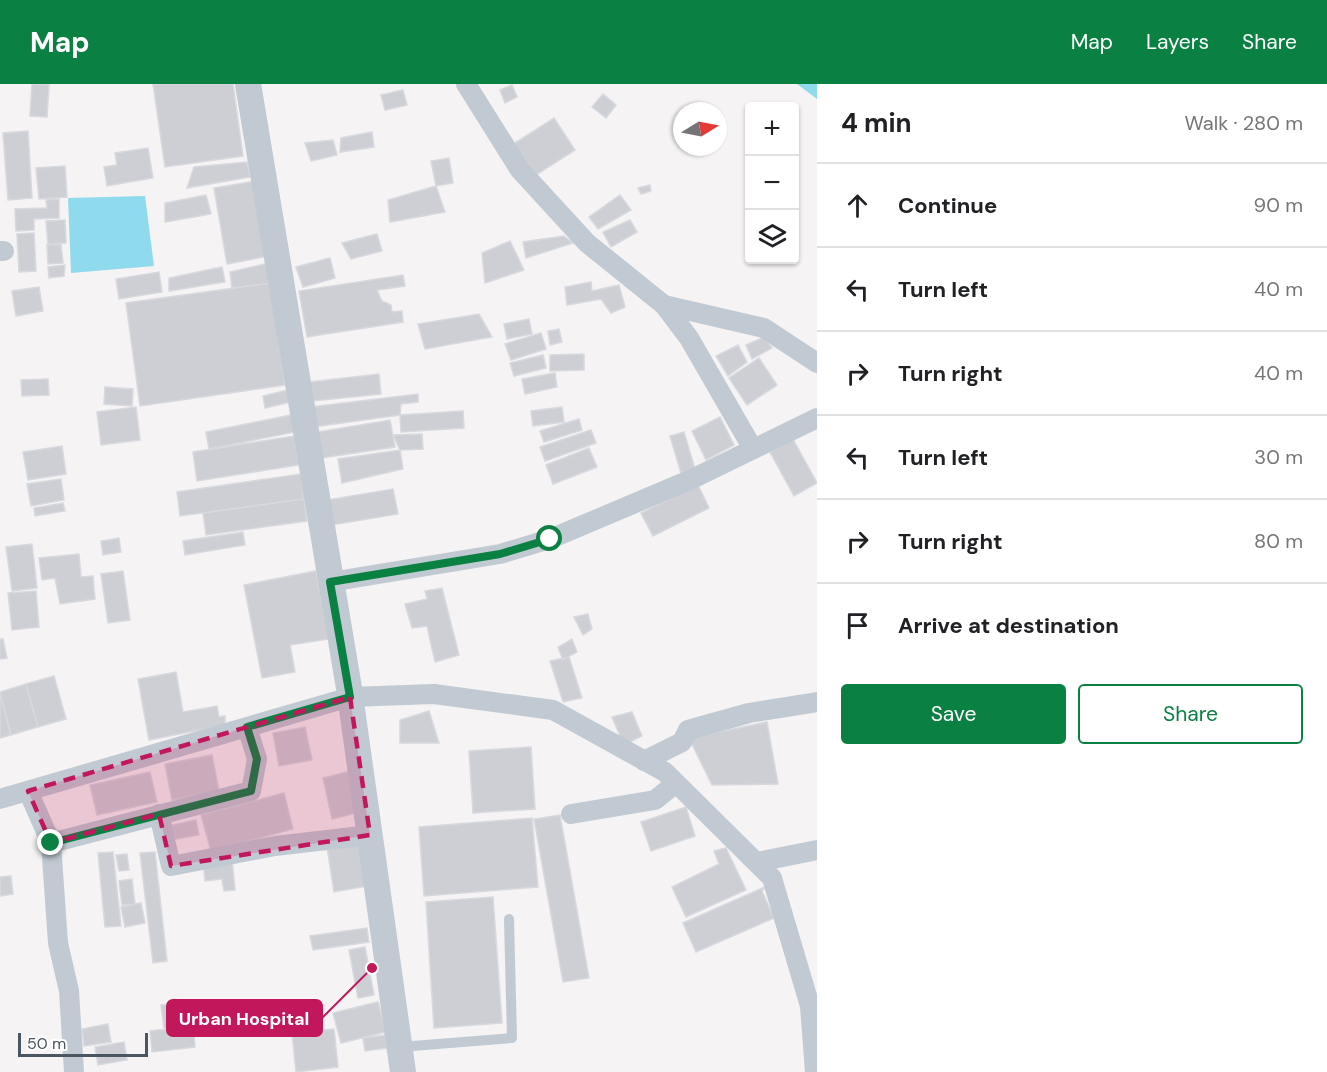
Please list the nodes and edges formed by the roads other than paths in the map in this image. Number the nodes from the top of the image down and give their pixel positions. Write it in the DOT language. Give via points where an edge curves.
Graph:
graph roads {
  1 [pos="248,84"];
  2 [pos="466,84"];
  3 [pos="664,305"];
  4 [pos="817,363"];
  5 [pos="817,417"];
  6 [pos="753,449"];
  7 [pos="330,582"];
  8 [pos="350,697"];
  9 [pos="817,702"];
  10 [pos="247,727"];
  11 [pos="644,761"];
  12 [pos="676,783"];
  13 [pos="28,791"];
  14 [pos="0,799"];
  15 [pos="159,814"];
  16 [pos="571,814"];
  17 [pos="370,835"];
  18 [pos="51,843"];
  19 [pos="817,850"];
  20 [pos="757,862"];
  21 [pos="509,919"];
  22 [pos="400,1047"];
  23 [pos="74,1072"];
  24 [pos="403,1072"];
  25 [pos="815,1072"];
  1 -- 7 [label="street"];
  2 -- 3 [label="street" via="520,170 587,243"];
  3 -- 4 [label="street" via="764,328"];
  3 -- 6 [label="street" via="688,338"];
  5 -- 6 [label="street"];
  6 -- 7 [label="street" via="550,539 500,554"];
  7 -- 8 [label="street"];
  8 -- 10 [label="street"];
  8 -- 11 [label="street" via="434,694 553,710"];
  8 -- 17 [label="street"];
  9 -- 11 [label="street" via="688,730 682,742"];
  10 -- 13 [label="street"];
  10 -- 15 [label="street" via="257,759 251,791"];
  11 -- 12 [label="street"];
  12 -- 16 [label="street" via="655,800"];
  12 -- 20 [label="street"];
  13 -- 14 [label="street"];
  13 -- 18 [label="street"];
  15 -- 17 [label="street" via="171,866 275,846"];
  15 -- 18 [label="street"];
  17 -- 22 [label="street"];
  18 -- 23 [label="street" via="58,943 69,991"];
  19 -- 20 [label="street"];
  20 -- 25 [label="street" via="772,878 810,1006"];
  21 -- 22 [label="lane" via="512,1038"];
  22 -- 24 [label="street"];
}
